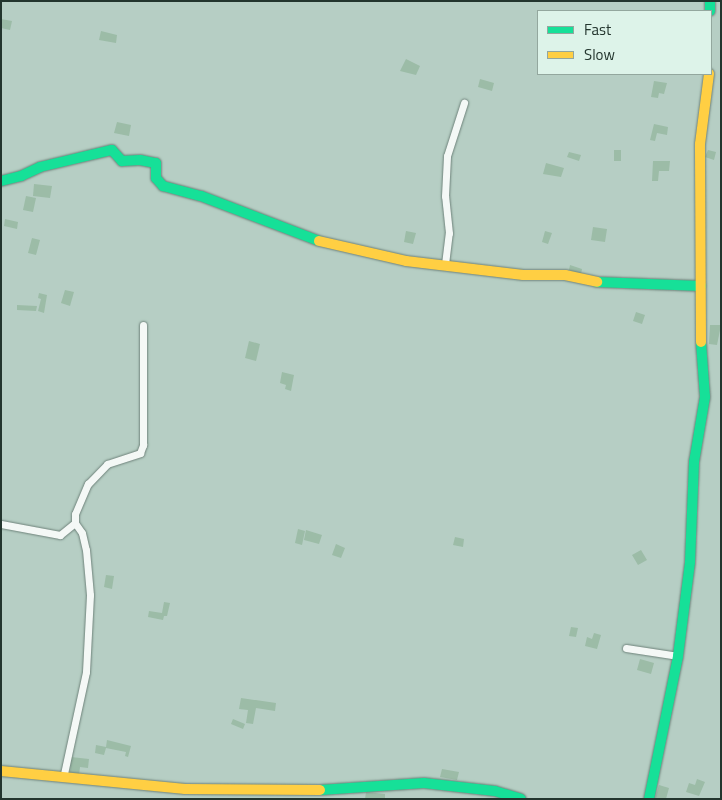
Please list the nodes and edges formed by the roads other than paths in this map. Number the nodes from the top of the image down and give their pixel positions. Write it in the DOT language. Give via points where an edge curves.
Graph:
graph roads {
  1 [pos="709,75"];
  2 [pos="464,103"];
  3 [pos="1,181"];
  4 [pos="444,264"];
  5 [pos="701,286"];
  6 [pos="143,324"];
  7 [pos="75,523"];
  8 [pos="1,524"];
  9 [pos="626,648"];
  10 [pos="678,656"];
  11 [pos="1,771"];
  12 [pos="64,778"];
  13 [pos="521,799"];
  14 [pos="649,799"];
  1 -- 5 [label="street" via="700,144"];
  2 -- 4 [label="street" via="447,156 445,196 449,233"];
  3 -- 4 [label="street" via="40,167 112,150 122,161 156,163 156,178 163,186 201,196 318,241 406,261"];
  4 -- 5 [label="street" via="523,275 565,275 604,284"];
  5 -- 10 [label="street" via="704,397 694,462 690,562"];
  6 -- 7 [label="street" via="143,445 140,453 107,464 88,484 75,514"];
  7 -- 8 [label="street" via="60,534"];
  7 -- 12 [label="street" via="82,533 86,550 90,595 86,672"];
  9 -- 10 [label="street"];
  10 -- 14 [label="street"];
  11 -- 12 [label="street"];
  12 -- 13 [label="street" via="185,789 303,791 424,782 495,791"];
}
